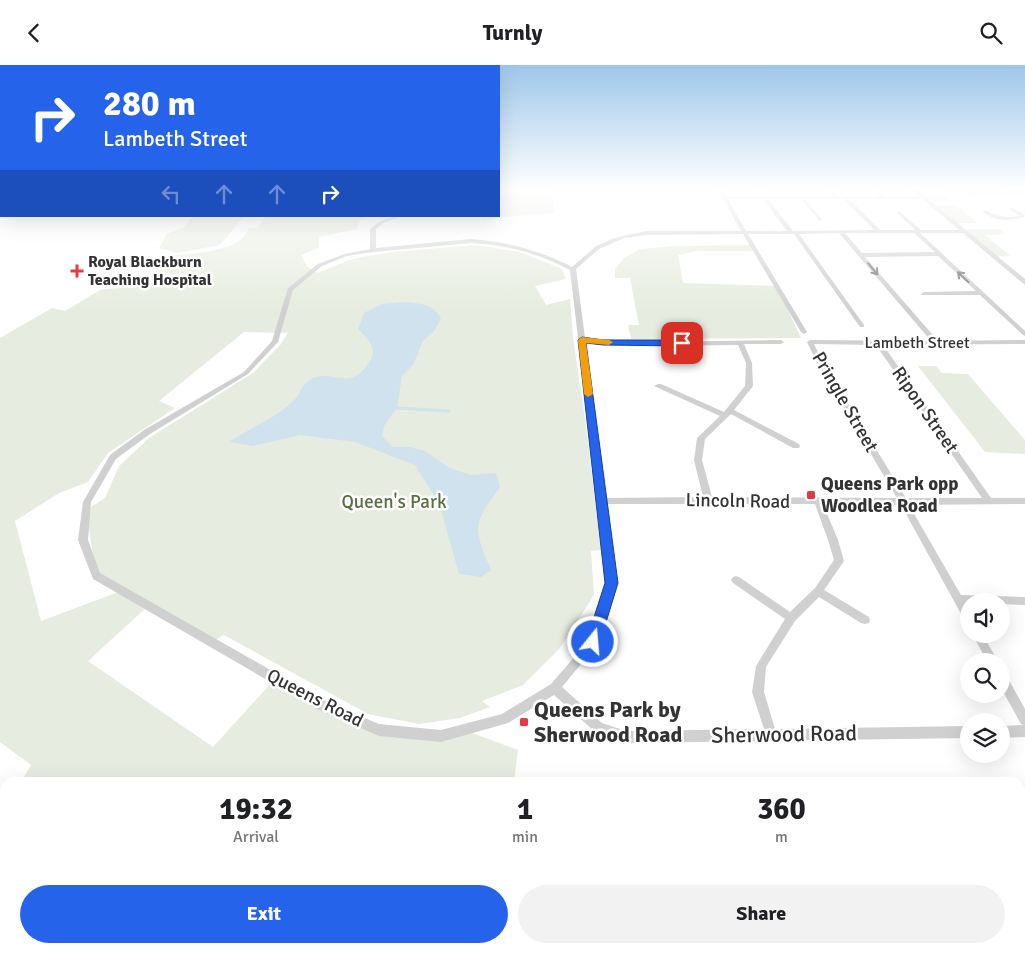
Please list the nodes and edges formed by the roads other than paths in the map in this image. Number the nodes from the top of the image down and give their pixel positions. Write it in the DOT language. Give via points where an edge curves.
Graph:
graph roads {
  1 [pos="373,229"];
  2 [pos="791,229"];
  3 [pos="876,229"];
  4 [pos="917,231"];
  5 [pos="963,231"];
  6 [pos="744,232"];
  7 [pos="793,232"];
  8 [pos="842,232"];
  9 [pos="879,232"];
  10 [pos="372,249"];
  11 [pos="939,254"];
  12 [pos="861,255"];
  13 [pos="573,269"];
  14 [pos="1025,283"];
  15 [pos="981,293"];
  16 [pos="924,294"];
  17 [pos="862,326"];
  18 [pos="804,332"];
  19 [pos="1025,333"];
  20 [pos="582,340"];
  21 [pos="740,342"];
  22 [pos="780,342"];
  23 [pos="810,342"];
  24 [pos="1025,342"];
  25 [pos="878,343"];
  26 [pos="937,343"];
  27 [pos="658,387"];
  28 [pos="727,413"];
  29 [pos="796,446"];
  30 [pos="708,500"];
  31 [pos="601,501"];
  32 [pos="903,501"];
  33 [pos="1025,501"];
  34 [pos="818,502"];
  35 [pos="989,502"];
  36 [pos="736,580"];
  37 [pos="818,591"];
  38 [pos="958,599"];
  39 [pos="1025,601"];
  40 [pos="960,602"];
  41 [pos="791,618"];
  42 [pos="865,620"];
  43 [pos="555,688"];
  44 [pos="1010,693"];
  45 [pos="1025,720"];
  46 [pos="1025,731"];
  47 [pos="960,732"];
  48 [pos="1010,732"];
  49 [pos="771,733"];
  1 -- 10 [label="street"];
  2 -- 7 [label="street"];
  3 -- 9 [label="street"];
  4 -- 5 [label="street"];
  4 -- 9 [label="street"];
  4 -- 11 [label="street"];
  5 -- 14 [label="street"];
  6 -- 7 [label="street"];
  6 -- 13 [label="street" via="630,235 588,252"];
  6 -- 18 [label="street, Pringle Street"];
  7 -- 8 [label="street"];
  7 -- 17 [label="street"];
  8 -- 9 [label="street"];
  8 -- 12 [label="street"];
  10 -- 13 [label="street, Queens Road" via="471,241 500,243 526,248"];
  10 -- 43 [label="street, Queens Road" via="346,255 312,271 290,289 275,342 246,373 147,432 113,457 87,502 83,540 96,576 321,705 379,730 441,737 504,719"];
  11 -- 12 [label="street"];
  15 -- 11 [label="street, one-way"];
  12 -- 26 [label="street, one-way"];
  13 -- 20 [label="street, Queens Road"];
  15 -- 16 [label="street"];
  15 -- 19 [label="street"];
  20 -- 21 [label="street"];
  20 -- 31 [label="street, Queens Road"];
  21 -- 22 [label="street"];
  21 -- 28 [label="street" via="749,363 749,386"];
  23 -- 25 [label="street, Lambeth Street"];
  23 -- 32 [label="street, Pringle Street"];
  24 -- 26 [label="street, Lambeth Street"];
  25 -- 26 [label="street, Lambeth Street"];
  25 -- 35 [label="street, Ripon Street"];
  27 -- 28 [label="street"];
  28 -- 29 [label="street"];
  28 -- 30 [label="street" via="701,438 698,460"];
  30 -- 31 [label="street, Lincoln Road"];
  30 -- 34 [label="street, Lincoln Road"];
  31 -- 43 [label="street, Queens Road" via="612,583 593,642"];
  32 -- 34 [label="street, Lincoln Road"];
  32 -- 35 [label="street, Lincoln Road"];
  32 -- 38 [label="street, Pringle Street"];
  33 -- 35 [label="street, Lincoln Road"];
  34 -- 37 [label="street" via="839,561"];
  36 -- 41 [label="street"];
  37 -- 41 [label="street"];
  37 -- 42 [label="street"];
  38 -- 39 [label="street"];
  38 -- 40 [label="street, Pringle Street"];
  41 -- 49 [label="street" via="761,666 758,692"];
  43 -- 49 [label="street, Sherwood Road" via="598,727 626,737"];
  44 -- 45 [label="street"];
  46 -- 48 [label="street"];
  47 -- 49 [label="street, Sherwood Road"];
}
